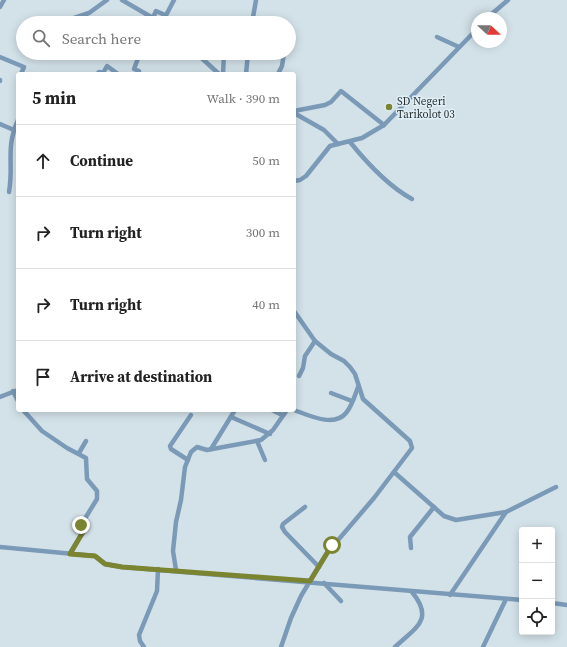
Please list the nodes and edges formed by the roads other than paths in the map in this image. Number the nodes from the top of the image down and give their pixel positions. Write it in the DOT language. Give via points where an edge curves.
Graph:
graph roads {
  1 [pos="4,0"];
  2 [pos="107,0"];
  3 [pos="122,0"];
  4 [pos="174,0"];
  5 [pos="256,0"];
  6 [pos="508,0"];
  7 [pos="0,7"];
  8 [pos="494,12"];
  9 [pos="165,15"];
  10 [pos="81,16"];
  11 [pos="145,16"];
  12 [pos="154,16"];
  13 [pos="253,16"];
  14 [pos="471,35"];
  15 [pos="437,37"];
  16 [pos="459,47"];
  17 [pos="0,57"];
  18 [pos="137,60"];
  19 [pos="204,60"];
  20 [pos="224,60"];
  21 [pos="247,60"];
  22 [pos="283,60"];
  23 [pos="22,72"];
  24 [pos="104,72"];
  25 [pos="115,72"];
  26 [pos="139,72"];
  27 [pos="217,72"];
  28 [pos="223,72"];
  29 [pos="246,72"];
  30 [pos="279,72"];
  31 [pos="296,112"];
  32 [pos="296,113"];
  33 [pos="0,124"];
  34 [pos="16,125"];
  35 [pos="384,125"];
  36 [pos="14,130"];
  37 [pos="350,142"];
  38 [pos="338,144"];
  39 [pos="296,181"];
  40 [pos="9,192"];
  41 [pos="412,199"];
  42 [pos="296,314"];
  43 [pos="315,341"];
  44 [pos="299,376"];
  45 [pos="358,387"];
  46 [pos="15,390"];
  47 [pos="331,393"];
  48 [pos="0,397"];
  49 [pos="352,401"];
  50 [pos="296,411"];
  51 [pos="25,412"];
  52 [pos="234,412"];
  53 [pos="276,412"];
  54 [pos="285,412"];
  55 [pos="191,415"];
  56 [pos="282,415"];
  57 [pos="231,417"];
  58 [pos="270,434"];
  59 [pos="86,441"];
  60 [pos="257,441"];
  61 [pos="211,449"];
  62 [pos="79,453"];
  63 [pos="188,460"];
  64 [pos="265,460"];
  65 [pos="394,472"];
  66 [pos="556,487"];
  67 [pos="305,507"];
  68 [pos="434,507"];
  69 [pos="506,512"];
  70 [pos="0,547"];
  71 [pos="412,548"];
  72 [pos="70,554"];
  73 [pos="319,568"];
  74 [pos="158,569"];
  75 [pos="176,570"];
  76 [pos="310,581"];
  77 [pos="324,583"];
  78 [pos="412,592"];
  79 [pos="450,595"];
  80 [pos="506,599"];
  81 [pos="519,600"];
  82 [pos="341,602"];
  83 [pos="555,603"];
  84 [pos="567,605"];
  85 [pos="144,647"];
  86 [pos="281,647"];
  87 [pos="395,647"];
  88 [pos="483,647"];
  1 -- 7 [label="street"];
  2 -- 10 [label="street" via="97,9"];
  3 -- 11 [label="street"];
  4 -- 9 [label="street"];
  5 -- 13 [label="street"];
  6 -- 8 [label="street"];
  9 -- 12 [label="street" via="156,11"];
  14 -- 16 [label="street"];
  15 -- 16 [label="street"];
  16 -- 35 [label="street"];
  17 -- 23 [label="street" via="24,66"];
  18 -- 26 [label="street" via="134,69"];
  19 -- 27 [label="street"];
  20 -- 28 [label="street"];
  21 -- 29 [label="street"];
  22 -- 30 [label="street"];
  24 -- 25 [label="street" via="107,66"];
  31 -- 35 [label="street" via="325,105 341,91"];
  32 -- 38 [label="street" via="324,130"];
  33 -- 36 [label="street"];
  34 -- 36 [label="street"];
  35 -- 37 [label="street"];
  36 -- 40 [label="street" via="9,149"];
  37 -- 38 [label="street"];
  37 -- 41 [label="street" via="373,168"];
  38 -- 39 [label="street" via="330,146 306,176"];
  42 -- 43 [label="street"];
  43 -- 44 [label="street" via="305,356"];
  43 -- 45 [label="street" via="347,364 355,374"];
  45 -- 49 [label="street"];
  45 -- 65 [label="street" via="363,399 411,443 411,450"];
  46 -- 48 [label="street"];
  47 -- 49 [label="street"];
  49 -- 50 [label="street" via="342,416 331,420"];
  51 -- 62 [label="street" via="42,431"];
  52 -- 57 [label="street"];
  53 -- 56 [label="street"];
  54 -- 56 [label="street"];
  55 -- 63 [label="street" via="170,446"];
  56 -- 58 [label="street"];
  57 -- 58 [label="street"];
  57 -- 61 [label="street"];
  58 -- 60 [label="street"];
  59 -- 62 [label="street"];
  60 -- 61 [label="street"];
  60 -- 64 [label="street"];
  61 -- 63 [label="street" via="196,448"];
  62 -- 72 [label="street" via="86,458 87,479 97,491 97,499 81,525 83,532"];
  63 -- 75 [label="street" via="173,547"];
  65 -- 68 [label="street"];
  65 -- 73 [label="street" via="332,545"];
  66 -- 69 [label="street"];
  67 -- 73 [label="street" via="282,527"];
  68 -- 69 [label="street" via="447,518 456,520"];
  68 -- 71 [label="street" via="410,537"];
  69 -- 79 [label="street"];
  70 -- 72 [label="street"];
  72 -- 74 [label="street" via="95,556 105,564"];
  73 -- 76 [label="street"];
  74 -- 75 [label="street"];
  74 -- 85 [label="street" via="156,595 139,635"];
  75 -- 76 [label="street"];
  76 -- 77 [label="street"];
  76 -- 86 [label="street" via="291,618"];
  77 -- 78 [label="street"];
  77 -- 82 [label="street"];
  78 -- 79 [label="street"];
  78 -- 87 [label="street" via="417,598 422,620 416,630"];
  79 -- 80 [label="street"];
  80 -- 81 [label="street"];
  80 -- 88 [label="street"];
  83 -- 84 [label="street"];
}
